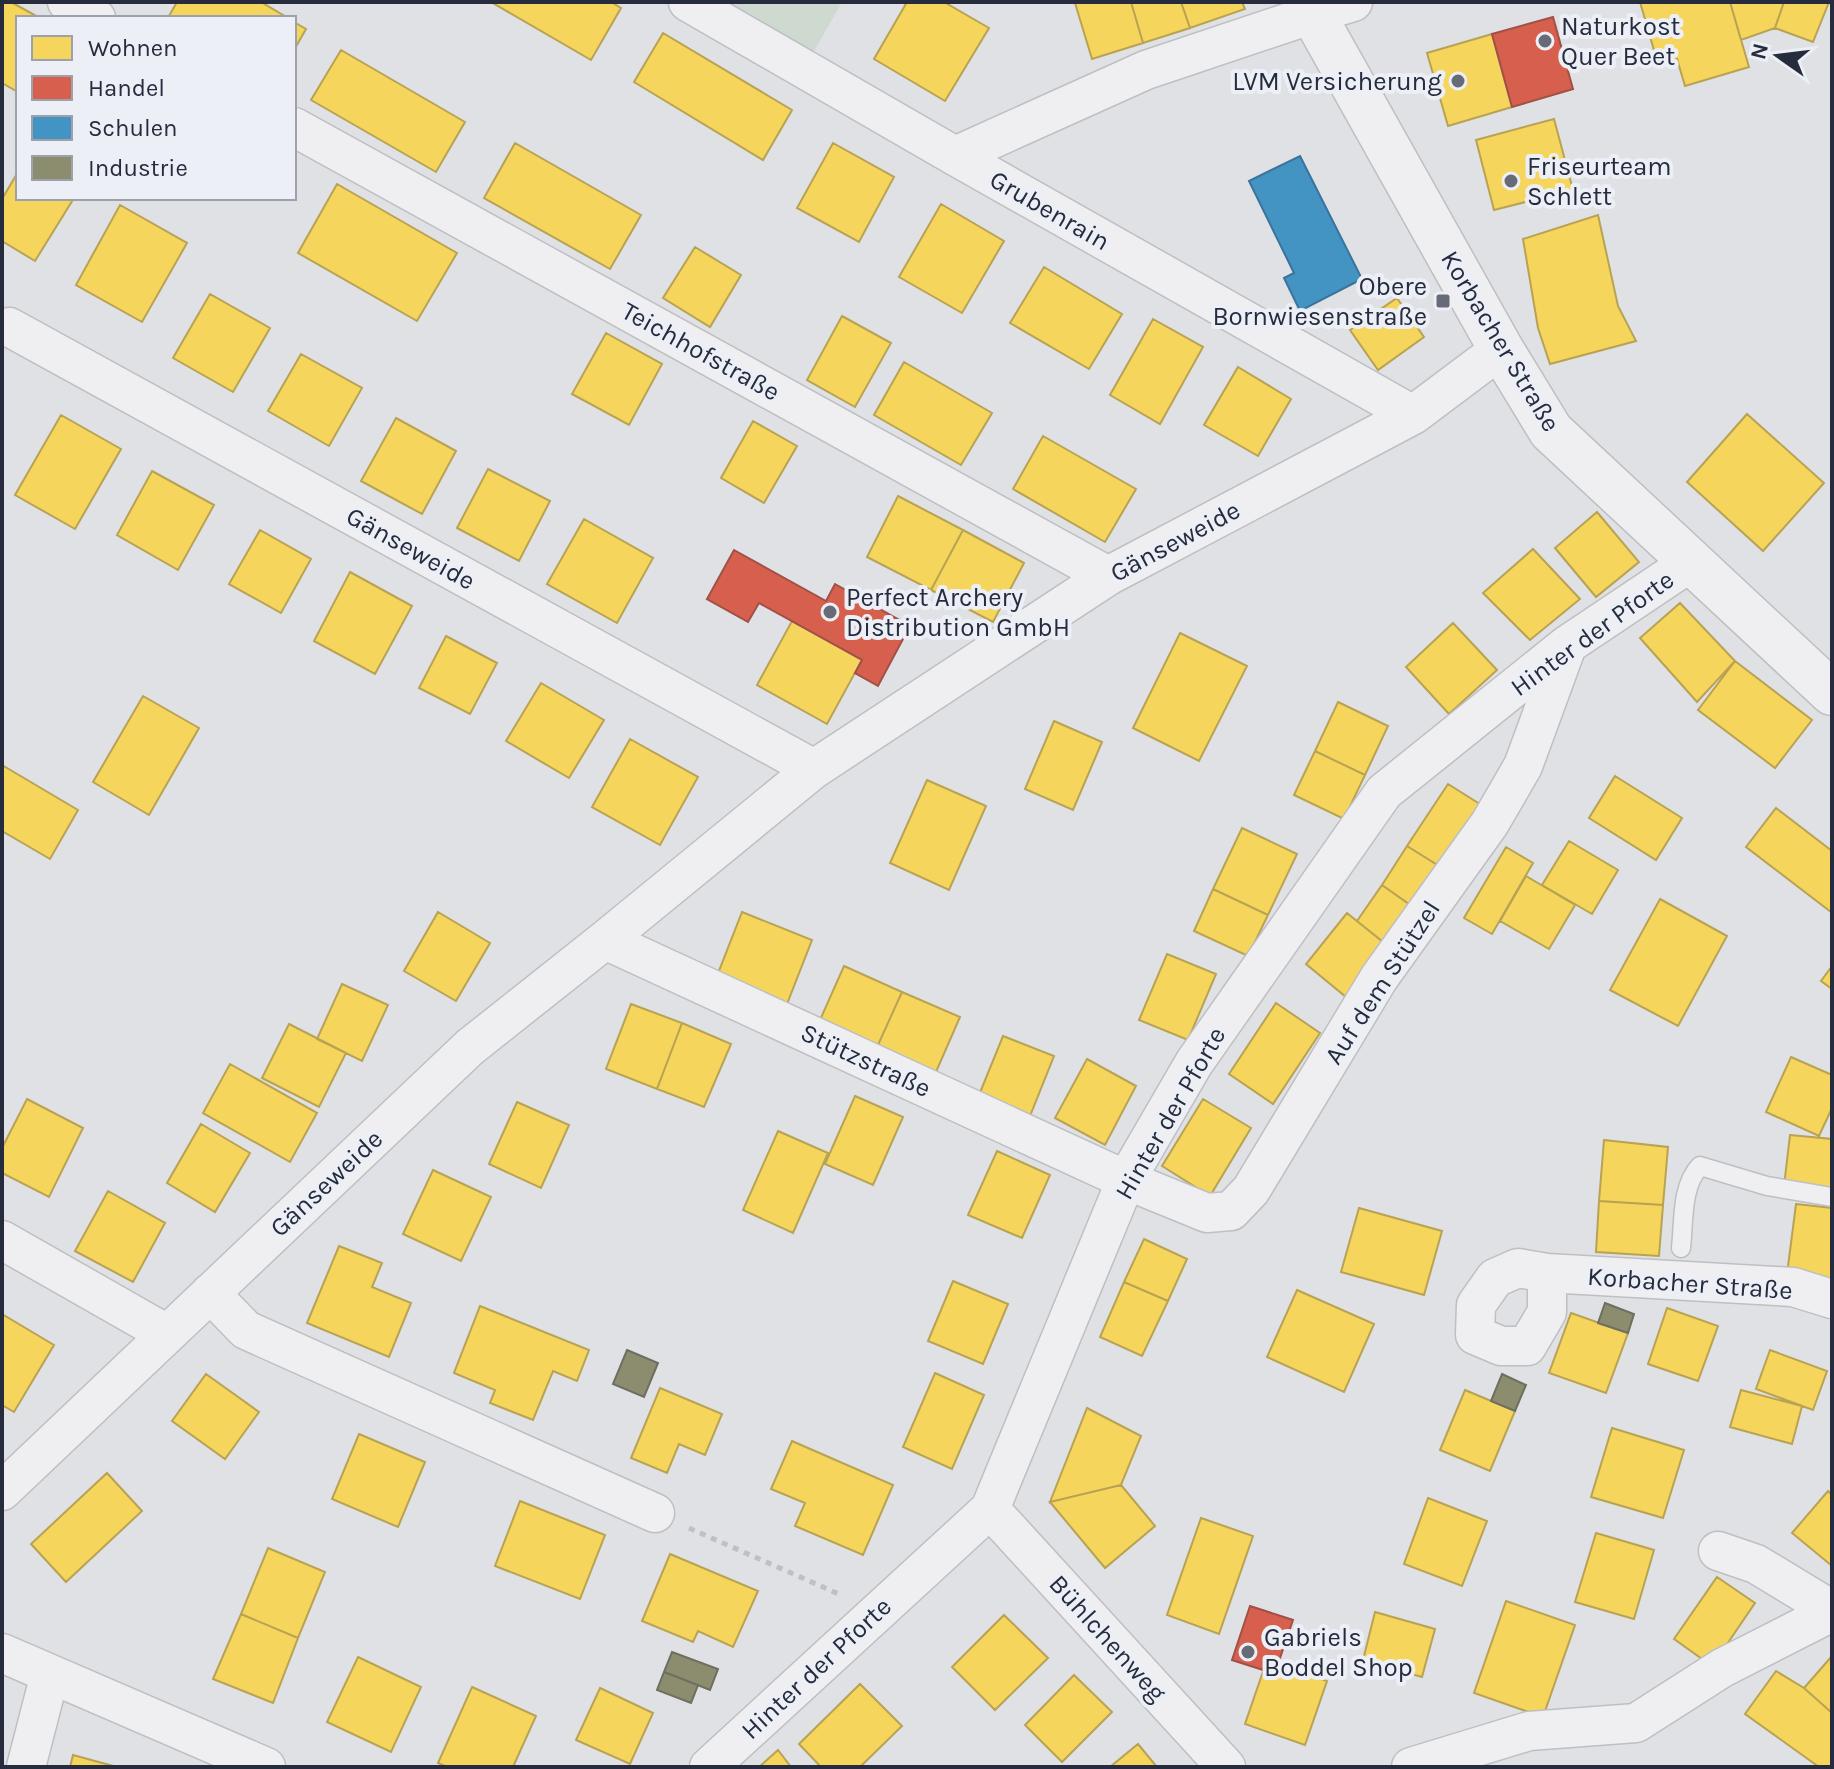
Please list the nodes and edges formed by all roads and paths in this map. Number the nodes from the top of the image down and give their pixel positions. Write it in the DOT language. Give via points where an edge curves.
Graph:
graph roads {
  1 [pos="67,2"];
  2 [pos="688,2"];
  3 [pos="1325,6"];
  4 [pos="92,16"];
  5 [pos="296,128"];
  6 [pos="955,156"];
  7 [pos="9,327"];
  8 [pos="1501,349"];
  9 [pos="1413,415"];
  10 [pos="1691,562"];
  11 [pos="1108,576"];
  12 [pos="1567,645"];
  13 [pos="1832,693"];
  14 [pos="814,769"];
  15 [pos="605,940"];
  16 [pos="1126,1180"];
  17 [pos="1832,1197"];
  18 [pos="2,1240"];
  19 [pos="1681,1248"];
  20 [pos="1547,1273"];
  21 [pos="210,1293"];
  22 [pos="1832,1299"];
  23 [pos="167,1334"];
  24 [pos="2,1491"];
  25 [pos="990,1509"];
  26 [pos="655,1513"];
  27 [pos="1718,1551"];
  28 [pos="1832,1611"];
  29 [pos="872,1617"];
  30 [pos="2,1653"];
  31 [pos="50,1674"];
  32 [pos="26,1767"];
  33 [pos="266,1767"];
  34 [pos="709,1767"];
  35 [pos="1226,1767"];
  36 [pos="1411,1767"];
  1 -- 4 [label="street"];
  2 -- 6 [label="street, Grubenrain"];
  3 -- 6 [label="street" via="1146,70"];
  3 -- 8 [label="street, Korbacher Straße"];
  5 -- 11 [label="street, Teichhofstraße"];
  6 -- 9 [label="street, Grubenrain"];
  7 -- 14 [label="street, Gänseweide"];
  8 -- 9 [label="street, Gänseweide"];
  8 -- 10 [label="street, Korbacher Straße" via="1551,431"];
  9 -- 11 [label="street, Gänseweide"];
  10 -- 12 [label="street, Hinter der Pforte"];
  10 -- 13 [label="street, Korbacher Straße"];
  11 -- 14 [label="street, Gänseweide"];
  12 -- 16 [label="street, Hinter der Pforte" via="1384,792 1194,1063"];
  12 -- 16 [label="street, Auf dem Stützel" via="1523,766 1490,823 1379,978 1251,1190 1231,1211 1207,1213"];
  14 -- 15 [label="street, Gänseweide"];
  15 -- 16 [label="street, Stützstraße"];
  15 -- 21 [label="street, Gänseweide" via="470,1047"];
  16 -- 25 [label="street, Hinter der Pforte"];
  17 -- 19 [label="lane" via="1767,1186 1700,1166 1688,1190"];
  18 -- 23 [label="street"];
  20 -- 22 [label="street, Korbacher Straße" via="1793,1287"];
  21 -- 23 [label="street, Gänseweide"];
  21 -- 26 [label="street" via="246,1330"];
  23 -- 24 [label="street, Gänseweide"];
  25 -- 29 [label="street, Hinter der Pforte"];
  25 -- 35 [label="street, Bühlchenweg"];
  26 -- 29 [label="path" via="856,1601"];
  27 -- 28 [label="street" via="1756,1564"];
  28 -- 36 [label="street" via="1722,1668 1636,1723 1529,1731"];
  29 -- 34 [label="street, Hinter der Pforte"];
  30 -- 31 [label="street"];
  31 -- 32 [label="street"];
  31 -- 33 [label="street"];
}
